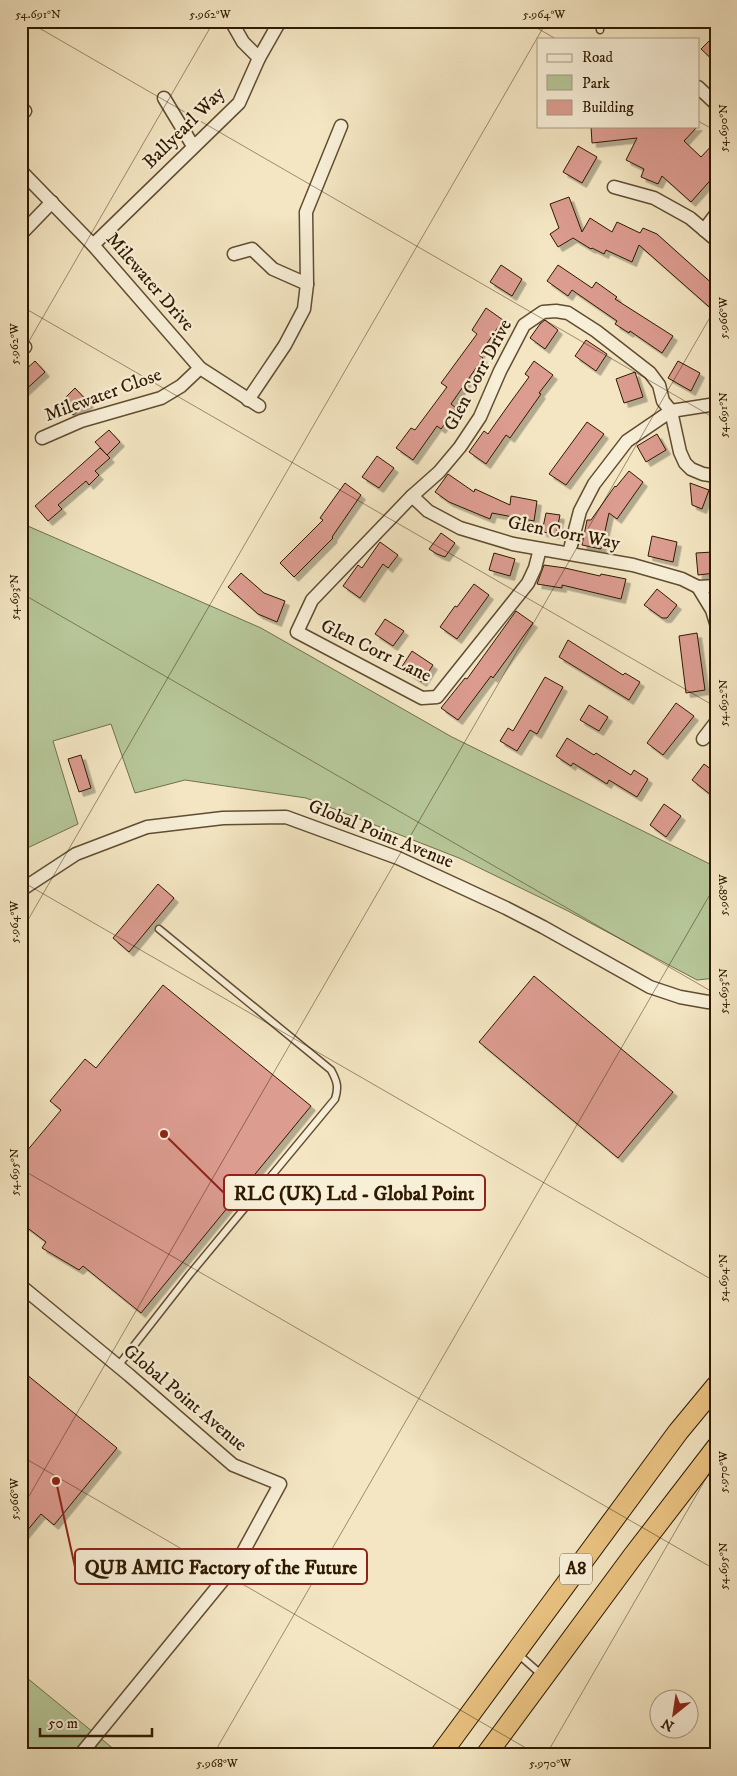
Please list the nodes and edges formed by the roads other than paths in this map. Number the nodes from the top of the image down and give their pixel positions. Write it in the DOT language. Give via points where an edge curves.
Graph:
graph roads {
  1 [pos="231,21"];
  2 [pos="280,21"];
  3 [pos="599,21"];
  4 [pos="600,30"];
  5 [pos="259,58"];
  6 [pos="700,89"];
  7 [pos="164,98"];
  8 [pos="716,104"];
  9 [pos="341,126"];
  10 [pos="193,146"];
  11 [pos="21,171"];
  12 [pos="614,187"];
  13 [pos="52,202"];
  14 [pos="716,214"];
  15 [pos="704,230"];
  16 [pos="21,234"];
  17 [pos="716,240"];
  18 [pos="93,245"];
  19 [pos="234,254"];
  20 [pos="307,284"];
  21 [pos="200,368"];
  22 [pos="716,404"];
  23 [pos="671,410"];
  24 [pos="42,438"];
  25 [pos="716,476"];
  26 [pos="412,496"];
  27 [pos="540,548"];
  28 [pos="569,553"];
  29 [pos="716,586"];
  30 [pos="698,587"];
  31 [pos="716,623"];
  32 [pos="716,722"];
  33 [pos="703,739"];
  34 [pos="21,890"];
  35 [pos="159,929"];
  36 [pos="716,1001"];
  37 [pos="21,1286"];
  38 [pos="118,1366"];
  39 [pos="716,1386"];
  40 [pos="716,1448"];
  41 [pos="515,1652"];
  42 [pos="544,1677"];
  43 [pos="80,1755"];
  44 [pos="440,1755"];
  45 [pos="486,1755"];
  1 -- 5 [label="street" via="243,42"];
  2 -- 5 [label="street, Ballyearl Way"];
  3 -- 4 [label="lane"];
  5 -- 10 [label="street, Ballyearl Way" via="239,102"];
  6 -- 8 [label="street"];
  7 -- 10 [label="street"];
  9 -- 20 [label="street" via="306,212"];
  10 -- 18 [label="street, Ballyearl Way"];
  11 -- 13 [label="street, Milewater Drive"];
  12 -- 15 [label="street" via="654,198 690,218"];
  13 -- 16 [label="street"];
  13 -- 18 [label="street, Milewater Drive"];
  14 -- 15 [label="street"];
  15 -- 17 [label="street"];
  18 -- 21 [label="street, Milewater Drive"];
  19 -- 20 [label="street" via="252,249 273,269"];
  20 -- 21 [label="street, Milewater Drive" via="304,310 253,403"];
  21 -- 24 [label="street, Milewater Close" via="181,386 161,398 81,421"];
  22 -- 23 [label="street"];
  23 -- 25 [label="street, Glen Corr Drive" via="685,464 703,474"];
  23 -- 26 [label="street, Glen Corr Drive" via="663,401 659,384 639,363 568,313 543,312 524,325 469,435 439,472"];
  23 -- 28 [label="street" via="627,440 594,484 580,511"];
  26 -- 27 [label="street, Glen Corr Way" via="428,510 460,528 513,544"];
  26 -- 27 [label="street, Glen Corr Lane" via="312,600 297,632 422,698 437,697 528,583"];
  27 -- 28 [label="street, Glen Corr Way"];
  28 -- 30 [label="street, Glen Corr Way" via="633,566 682,579"];
  29 -- 30 [label="street, Glen Corr Way"];
  30 -- 31 [label="street"];
  32 -- 33 [label="street"];
  34 -- 36 [label="street, Global Point Avenue" via="76,854 147,827 223,818 286,817 398,858 506,908 650,987 680,998"];
  35 -- 38 [label="lane" via="330,1070 338,1089 335,1099"];
  37 -- 38 [label="street, Global Point Avenue"];
  38 -- 43 [label="street, Global Point Avenue" via="233,1465 280,1484 237,1563"];
  39 -- 41 [label="highway, A8" via="672,1439"];
  40 -- 42 [label="highway, A8"];
  41 -- 42 [label="lane"];
  41 -- 44 [label="highway, A8"];
  42 -- 45 [label="highway, A8"];
}
